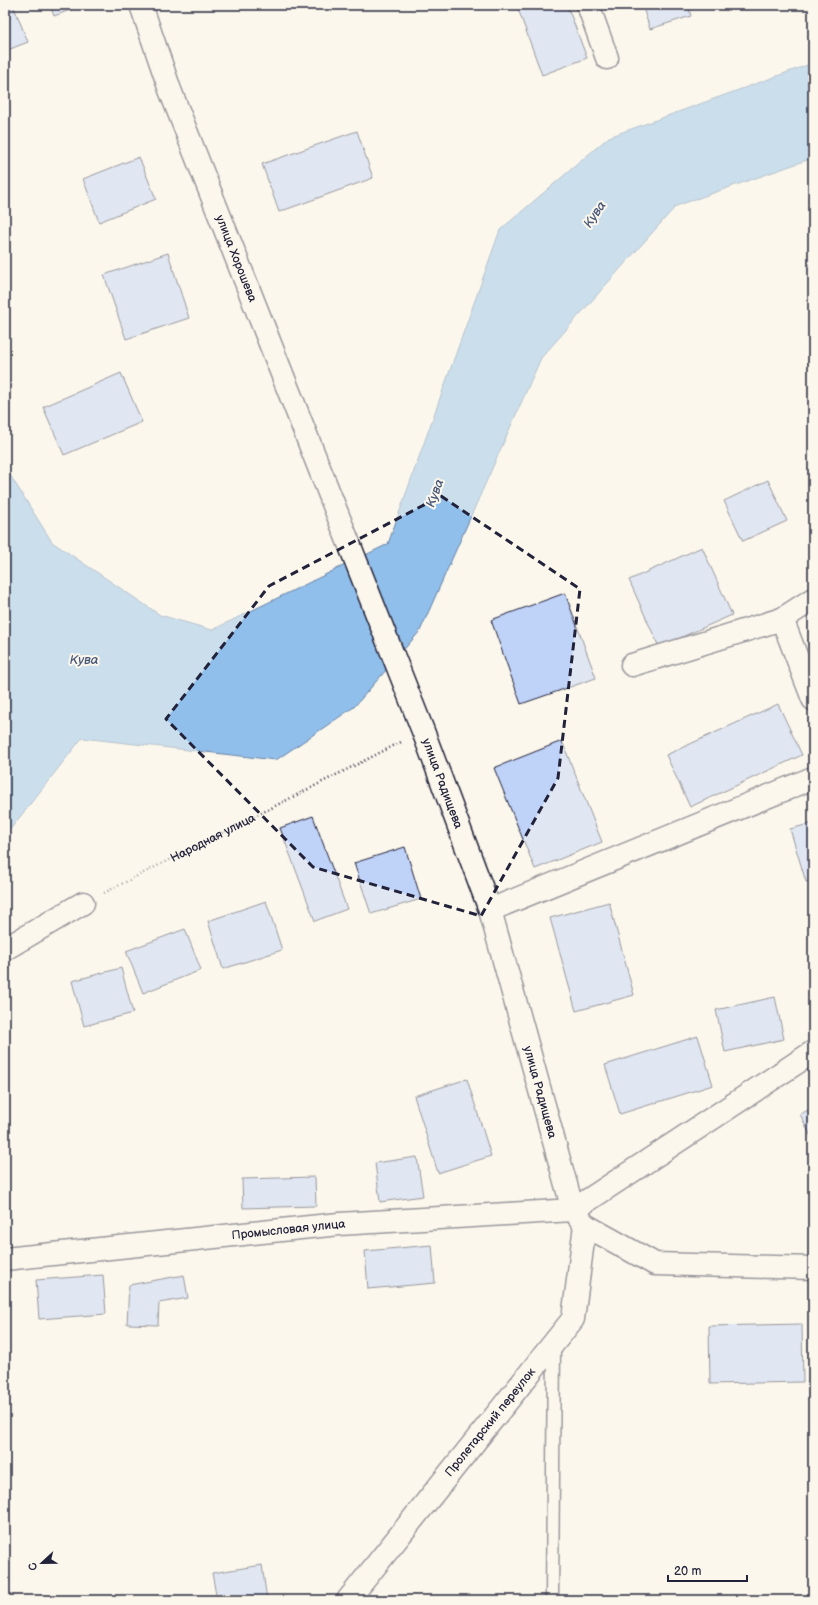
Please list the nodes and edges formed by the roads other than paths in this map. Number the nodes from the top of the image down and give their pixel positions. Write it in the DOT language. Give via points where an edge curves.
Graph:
graph roads {
  1 [pos="141,5"];
  2 [pos="588,5"];
  3 [pos="607,58"];
  4 [pos="813,599"];
  5 [pos="782,619"];
  6 [pos="632,665"];
  7 [pos="813,699"];
  8 [pos="423,731"];
  9 [pos="813,778"];
  10 [pos="83,904"];
  11 [pos="490,910"];
  12 [pos="5,949"];
  13 [pos="813,1052"];
  14 [pos="579,1217"];
  15 [pos="5,1259"];
  16 [pos="813,1268"];
  17 [pos="554,1342"];
  18 [pos="348,1600"];
  19 [pos="552,1600"];
  1 -- 8 [label="street, улица Хорошева" via="170,90"];
  2 -- 3 [label="street"];
  4 -- 5 [label="street"];
  5 -- 6 [label="street"];
  5 -- 7 [label="street"];
  8 -- 11 [label="street, улица Радищева"];
  9 -- 11 [label="street"];
  10 -- 12 [label="street"];
  11 -- 14 [label="street, улица Радищева"];
  13 -- 14 [label="street"];
  14 -- 15 [label="street, Промысловая улица" via="339,1224"];
  14 -- 16 [label="street" via="654,1264"];
  14 -- 17 [label="street, Пролетарский переулок" via="573,1319"];
  17 -- 18 [label="street, Пролетарский переулок"];
  17 -- 19 [label="lane"];
}
